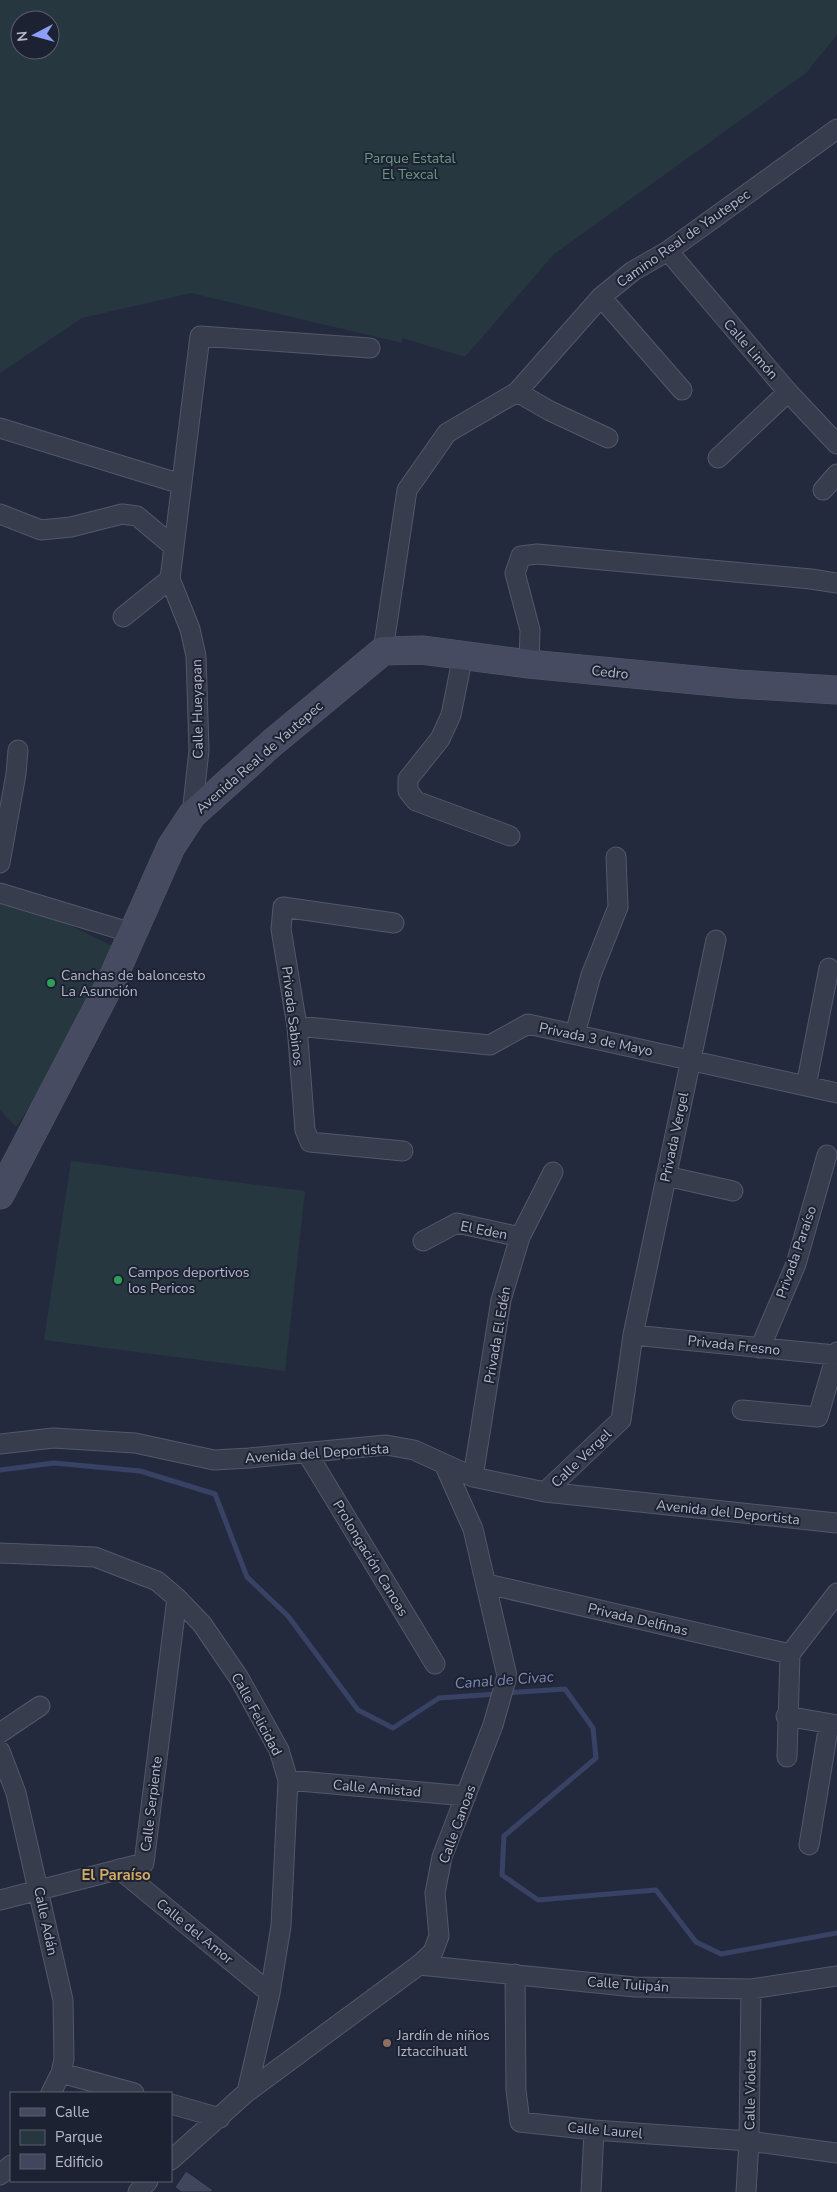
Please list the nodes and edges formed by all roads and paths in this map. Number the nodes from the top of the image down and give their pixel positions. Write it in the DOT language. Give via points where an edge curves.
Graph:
graph roads {
  1 [pos="837,129"];
  2 [pos="668,251"];
  3 [pos="601,297"];
  4 [pos="370,348"];
  5 [pos="682,390"];
  6 [pos="517,392"];
  7 [pos="788,392"];
  8 [pos="0,428"];
  9 [pos="608,438"];
  10 [pos="837,444"];
  11 [pos="718,458"];
  12 [pos="837,474"];
  13 [pos="181,484"];
  14 [pos="823,490"];
  15 [pos="0,514"];
  16 [pos="174,547"];
  17 [pos="170,579"];
  18 [pos="837,583"];
  19 [pos="123,617"];
  20 [pos="383,651"];
  21 [pos="463,655"];
  22 [pos="529,664"];
  23 [pos="837,690"];
  24 [pos="18,750"];
  25 [pos="192,815"];
  26 [pos="510,836"];
  27 [pos="616,857"];
  28 [pos="0,862"];
  29 [pos="0,893"];
  30 [pos="394,923"];
  31 [pos="132,933"];
  32 [pos="716,940"];
  33 [pos="829,968"];
  34 [pos="297,1026"];
  35 [pos="574,1034"];
  36 [pos="691,1059"];
  37 [pos="806,1086"];
  38 [pos="837,1093"];
  39 [pos="403,1151"];
  40 [pos="827,1155"];
  41 [pos="553,1172"];
  42 [pos="666,1176"];
  43 [pos="733,1191"];
  44 [pos="0,1195"];
  45 [pos="520,1237"];
  46 [pos="423,1241"];
  47 [pos="633,1335"];
  48 [pos="760,1348"];
  49 [pos="836,1353"];
  50 [pos="742,1410"];
  51 [pos="0,1444"];
  52 [pos="307,1453"];
  53 [pos="444,1464"];
  54 [pos="473,1477"];
  55 [pos="545,1492"];
  56 [pos="837,1523"];
  57 [pos="0,1552"];
  58 [pos="486,1584"];
  59 [pos="177,1598"];
  60 [pos="834,1602"];
  61 [pos="790,1654"];
  62 [pos="435,1664"];
  63 [pos="40,1706"];
  64 [pos="786,1716"];
  65 [pos="833,1725"];
  66 [pos="0,1733"];
  67 [pos="0,1750"];
  68 [pos="787,1758"];
  69 [pos="288,1780"];
  70 [pos="466,1796"];
  71 [pos="809,1845"];
  72 [pos="119,1869"];
  73 [pos="39,1889"];
  74 [pos="0,1900"];
  75 [pos="419,1965"];
  76 [pos="515,1974"];
  77 [pos="837,1976"];
  78 [pos="752,1989"];
  79 [pos="270,1993"];
  80 [pos="61,2073"];
  81 [pos="52,2092"];
  82 [pos="130,2092"];
  83 [pos="247,2092"];
  84 [pos="172,2104"];
  85 [pos="220,2118"];
  86 [pos="594,2130"];
  87 [pos="749,2141"];
  88 [pos="837,2153"];
  89 [pos="172,2159"];
  90 [pos="10,2167"];
  91 [pos="0,2175"];
  92 [pos="147,2182"];
  93 [pos="138,2192"];
  94 [pos="591,2192"];
  95 [pos="746,2192"];
  1 -- 2 [label="street, Camino Real de Yautepec"];
  2 -- 3 [label="street, Camino Real de Yautepec" via="633,271"];
  2 -- 7 [label="street, Calle Limón"];
  3 -- 5 [label="street"];
  3 -- 6 [label="street, Camino Real de Yautepec"];
  4 -- 13 [label="street, Calle Hueyapan" via="200,336"];
  6 -- 9 [label="street"];
  6 -- 20 [label="street, Camino Real de Yautepec" via="447,433 406,490"];
  7 -- 10 [label="street, Calle Limón"];
  7 -- 11 [label="street"];
  8 -- 13 [label="street"];
  12 -- 14 [label="street"];
  13 -- 16 [label="street, Calle Hueyapan"];
  15 -- 16 [label="street" via="41,530 71,527 122,514 137,516"];
  16 -- 17 [label="street, Calle Hueyapan"];
  17 -- 19 [label="street"];
  17 -- 25 [label="street, Calle Hueyapan" via="190,629 196,656 199,750"];
  18 -- 22 [label="street" via="538,554 521,556 515,573 530,630"];
  20 -- 21 [label="street, Cedro" via="422,650"];
  20 -- 25 [label="street, Avenida Real de Yautepec" via="272,743"];
  21 -- 22 [label="street, Cedro"];
  21 -- 26 [label="street" via="451,715 440,739 408,780 408,792 416,801"];
  22 -- 23 [label="street, Cedro"];
  24 -- 28 [label="street"];
  25 -- 31 [label="street, Avenida Real de Yautepec" via="171,847"];
  27 -- 35 [label="street" via="618,907 591,975"];
  29 -- 31 [label="street"];
  30 -- 34 [label="street, Privada Sabinos" via="282,907 281,929"];
  31 -- 44 [label="street, Avenida Real de Yautepec" via="111,982"];
  32 -- 36 [label="street, Privada Vergel"];
  33 -- 37 [label="street"];
  34 -- 35 [label="street, Privada 3 de Mayo" via="490,1045 528,1024"];
  34 -- 39 [label="street, Privada Sabinos" via="304,1130 310,1142"];
  35 -- 36 [label="street, Privada 3 de Mayo"];
  36 -- 37 [label="street, Privada 3 de Mayo"];
  36 -- 42 [label="street, Privada Vergel"];
  37 -- 38 [label="street, Privada 3 de Mayo"];
  40 -- 48 [label="street, Privada Paraíso" via="796,1264"];
  41 -- 45 [label="street, Privada El Edén"];
  42 -- 43 [label="street"];
  42 -- 47 [label="street, Privada Vergel"];
  45 -- 46 [label="street, El Eden" via="457,1223"];
  45 -- 54 [label="street, Privada El Edén" via="501,1300"];
  47 -- 48 [label="street, Privada Fresno"];
  47 -- 55 [label="street, Calle Vergel" via="621,1420"];
  48 -- 49 [label="street, Privada Fresno"];
  49 -- 50 [label="street" via="818,1417"];
  51 -- 52 [label="street, Avenida del Deportista" via="53,1438 135,1443 214,1460"];
  52 -- 53 [label="street, Avenida del Deportista" via="386,1445 414,1450"];
  52 -- 62 [label="street, Prolongación Canoas"];
  53 -- 54 [label="street, Avenida del Deportista"];
  53 -- 58 [label="street, Calle Canoas" via="473,1529"];
  54 -- 55 [label="street, Avenida del Deportista"];
  55 -- 56 [label="street, Avenida del Deportista"];
  57 -- 59 [label="street, Calle Felicidad" via="95,1557 157,1580"];
  58 -- 61 [label="street, Privada Delfinas"];
  58 -- 70 [label="street, Calle Canoas" via="507,1676 493,1725"];
  59 -- 69 [label="street, Calle Felicidad" via="202,1624 239,1678 279,1750"];
  59 -- 72 [label="street, Calle Serpiente" via="144,1863"];
  60 -- 61 [label="street"];
  61 -- 64 [label="street"];
  63 -- 66 [label="street"];
  64 -- 65 [label="street"];
  64 -- 68 [label="street"];
  65 -- 71 [label="street"];
  67 -- 73 [label="street, Calle Adán" via="16,1793"];
  69 -- 70 [label="street, Calle Amistad"];
  69 -- 79 [label="street, Calle Felicidad" via="281,1926"];
  70 -- 75 [label="street, Calle Canoas" via="442,1857 435,1893 439,1936 433,1952"];
  72 -- 73 [label="street, Calle Serpiente"];
  72 -- 79 [label="street, Calle del Amor"];
  73 -- 74 [label="street, Calle Serpiente"];
  73 -- 80 [label="street, Calle Adán" via="63,2000 64,2059"];
  75 -- 76 [label="street, Calle Tulipán"];
  75 -- 83 [label="street, Calle Canoas"];
  76 -- 78 [label="street, Calle Tulipán" via="635,1987"];
  76 -- 86 [label="street, Calle Laurel" via="516,2090 520,2122"];
  77 -- 78 [label="street, Calle Tulipán"];
  78 -- 87 [label="street, Calle Violeta"];
  79 -- 83 [label="street, Calle Felicidad"];
  80 -- 81 [label="street, Calle Adán"];
  80 -- 82 [label="street"];
  83 -- 85 [label="street, Calle Canoas"];
  84 -- 85 [label="street"];
  85 -- 89 [label="street, Calle Canoas"];
  86 -- 87 [label="street, Calle Laurel"];
  86 -- 94 [label="street"];
  87 -- 88 [label="street, Calle Laurel"];
  87 -- 95 [label="street, Calle Violeta"];
  90 -- 91 [label="street"];
  92 -- 93 [label="street"];
}
